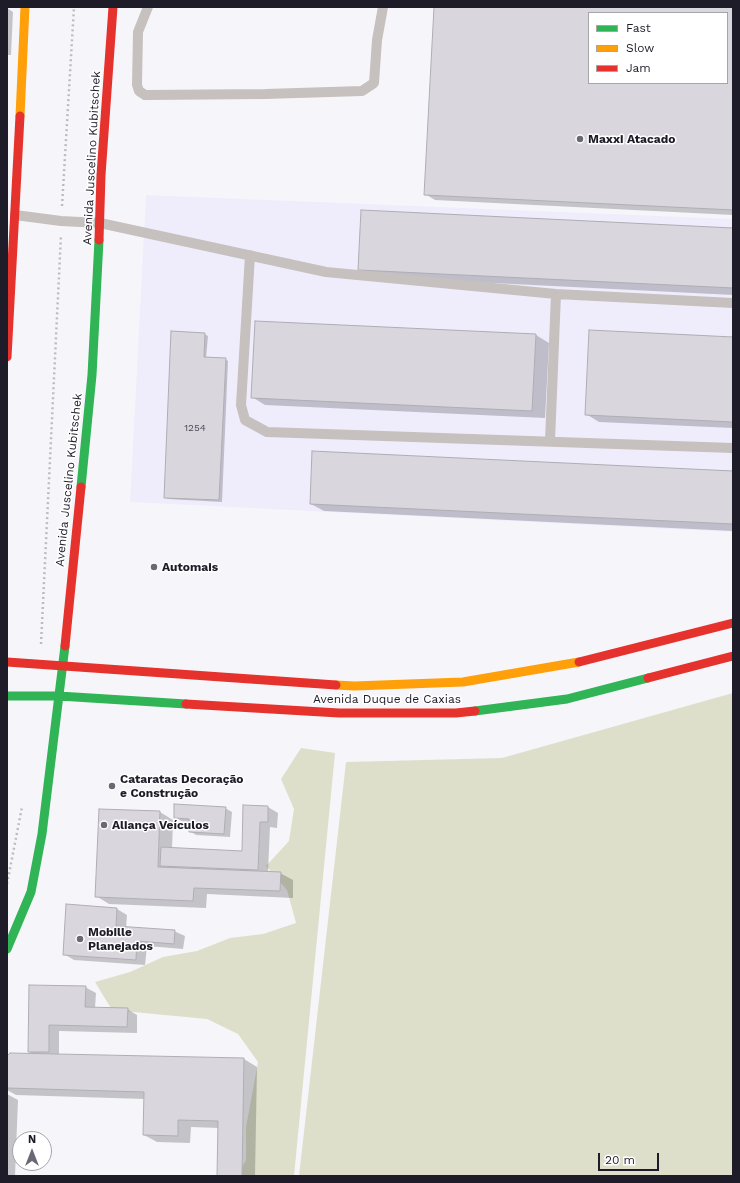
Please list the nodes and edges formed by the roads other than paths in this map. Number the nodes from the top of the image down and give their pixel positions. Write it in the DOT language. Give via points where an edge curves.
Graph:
graph roads {
  1 [pos="25,7"];
  2 [pos="113,7"];
  3 [pos="148,7"];
  4 [pos="383,7"];
  5 [pos="15,215"];
  6 [pos="100,222"];
  7 [pos="250,255"];
  8 [pos="556,294"];
  9 [pos="733,303"];
  10 [pos="7,357"];
  11 [pos="550,441"];
  12 [pos="733,448"];
  13 [pos="733,623"];
  14 [pos="733,656"];
  15 [pos="7,662"];
  16 [pos="62,665"];
  17 [pos="7,696"];
  18 [pos="59,696"];
  19 [pos="7,949"];
  1 -- 5 [label="main road"];
  2 -- 6 [label="main road, Avenida Juscelino Kubitschek"];
  3 -- 4 [label="lane" via="138,32 138,85 139,91 145,95 362,91 374,83 377,40"];
  5 -- 6 [label="lane" via="61,221"];
  5 -- 10 [label="main road"];
  6 -- 7 [label="lane"];
  6 -- 16 [label="main road, Avenida Juscelino Kubitschek" via="92,375"];
  7 -- 8 [label="lane" via="326,272"];
  7 -- 11 [label="lane" via="241,405 245,420 267,432"];
  8 -- 9 [label="lane"];
  8 -- 11 [label="lane"];
  11 -- 12 [label="lane"];
  13 -- 16 [label="main road, Avenida Duque de Caxias" via="580,662 463,682 354,686"];
  14 -- 18 [label="main road, Avenida Duque de Caxias" via="567,699 456,713 339,713"];
  15 -- 16 [label="main road, Avenida Duque de Caxias"];
  16 -- 18 [label="main road, Avenida Juscelino Kubitschek"];
  17 -- 18 [label="main road, Avenida Duque de Caxias"];
  18 -- 19 [label="main road, Avenida Juscelino Kubitschek" via="42,834 31,892"];
}
